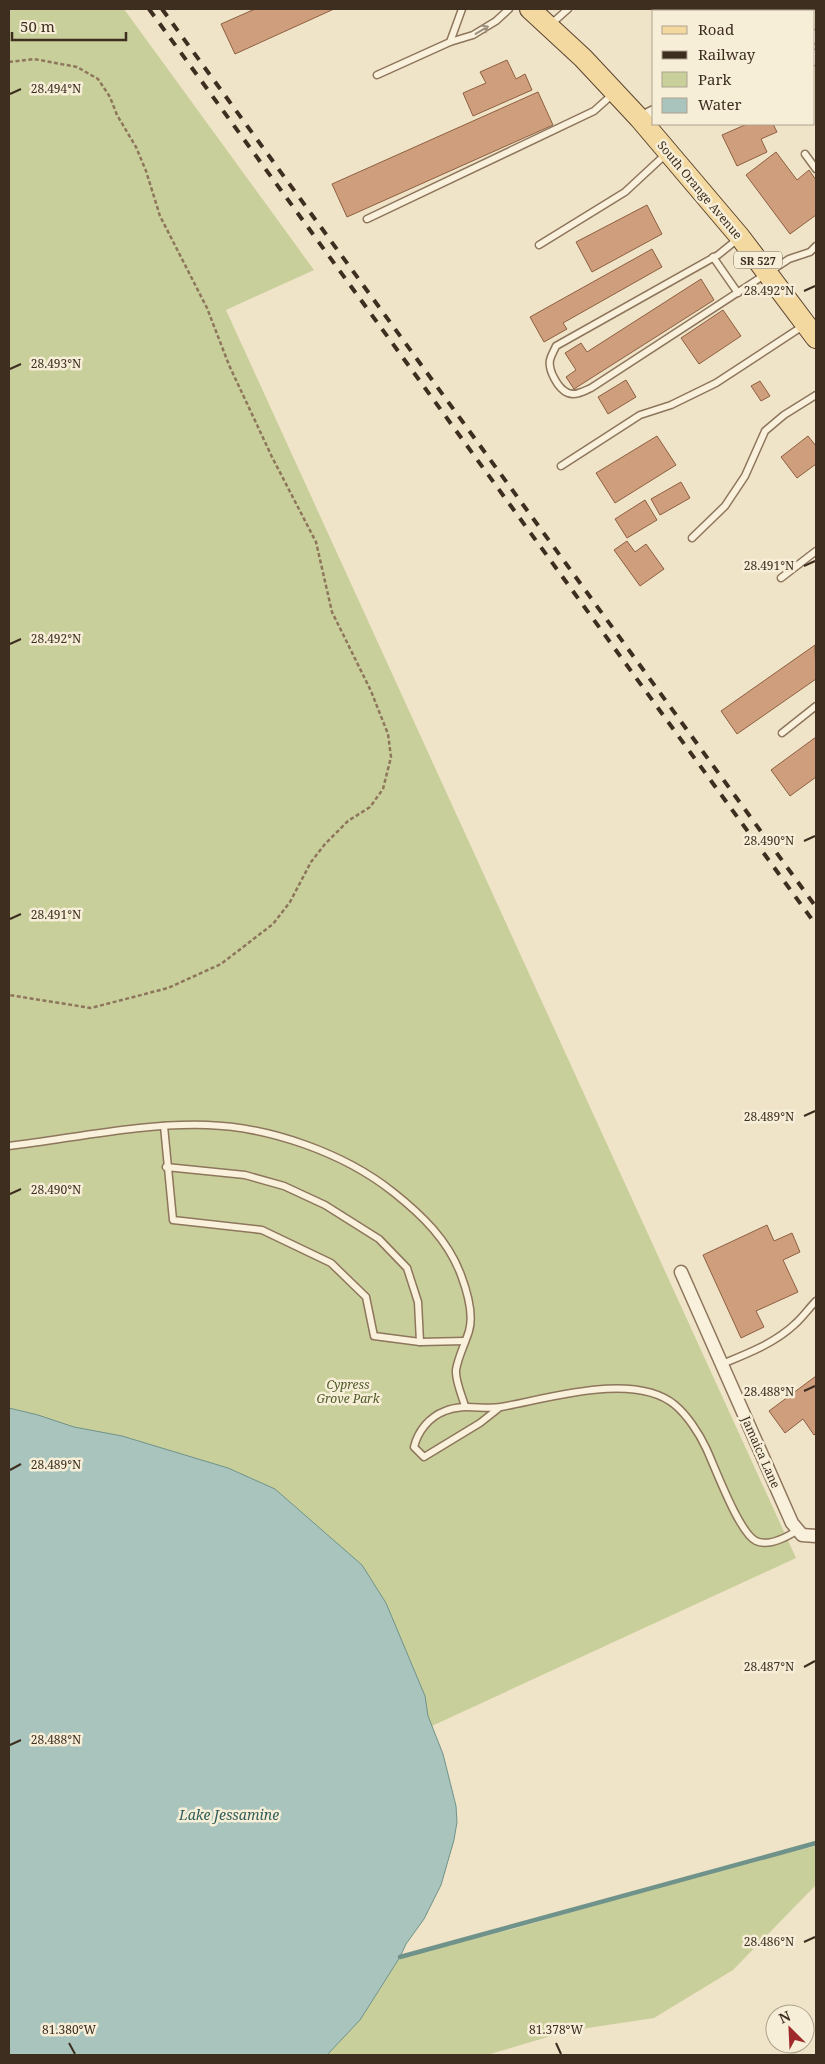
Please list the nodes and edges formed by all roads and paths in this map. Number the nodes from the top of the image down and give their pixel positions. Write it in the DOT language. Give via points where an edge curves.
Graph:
graph roads {
  1 [pos="462,9"];
  2 [pos="509,9"];
  3 [pos="530,9"];
  4 [pos="568,9"];
  5 [pos="549,26"];
  6 [pos="450,42"];
  7 [pos="9,62"];
  8 [pos="377,75"];
  9 [pos="616,92"];
  10 [pos="647,116"];
  11 [pos="652,125"];
  12 [pos="669,152"];
  13 [pos="805,154"];
  14 [pos="816,169"];
  15 [pos="368,219"];
  16 [pos="740,237"];
  17 [pos="539,245"];
  18 [pos="816,246"];
  19 [pos="714,257"];
  20 [pos="767,272"];
  21 [pos="738,293"];
  22 [pos="811,331"];
  23 [pos="816,395"];
  24 [pos="561,466"];
  25 [pos="692,538"];
  26 [pos="816,551"];
  27 [pos="781,578"];
  28 [pos="816,706"];
  29 [pos="782,733"];
  30 [pos="9,995"];
  31 [pos="164,1126"];
  32 [pos="9,1146"];
  33 [pos="166,1167"];
  34 [pos="681,1272"];
  35 [pos="816,1301"];
  36 [pos="465,1341"];
  37 [pos="420,1342"];
  38 [pos="722,1364"];
  39 [pos="465,1406"];
  40 [pos="499,1408"];
  41 [pos="798,1530"];
  42 [pos="816,1536"];
  1 -- 6 [label="lane"];
  6 -- 2 [label="lane, one-way" via="473,35"];
  3 -- 5 [label="main road, South Orange Avenue / SR 527"];
  4 -- 5 [label="lane"];
  5 -- 9 [label="main road, South Orange Avenue / SR 527"];
  6 -- 8 [label="lane"];
  7 -- 30 [label="path" via="34,59 77,67 98,79 110,96 136,147 154,202 207,308 240,390 316,542 332,612 371,691 388,734 391,757 383,789 370,807 348,821 325,844 273,924 221,964 168,988 91,1008"];
  9 -- 10 [label="main road, South Orange Avenue / SR 527"];
  9 -- 15 [label="lane" via="594,111"];
  11 -- 12 [label="main road, South Orange Avenue / SR 527"];
  12 -- 16 [label="main road, South Orange Avenue / SR 527"];
  12 -- 17 [label="lane" via="625,192"];
  13 -- 14 [label="lane"];
  16 -- 19 [label="lane"];
  16 -- 20 [label="main road, South Orange Avenue / SR 527"];
  18 -- 20 [label="lane"];
  19 -- 21 [label="lane"];
  19 -- 21 [label="lane" via="556,346 549,367 560,386 568,393 577,394 591,388"];
  20 -- 21 [label="lane"];
  20 -- 22 [label="main road, South Orange Avenue / SR 527"];
  22 -- 24 [label="lane" via="716,383 640,416"];
  23 -- 25 [label="lane" via="765,431 745,476 725,506"];
  26 -- 27 [label="lane"];
  28 -- 29 [label="lane"];
  31 -- 32 [label="lane"];
  31 -- 33 [label="lane"];
  31 -- 36 [label="lane" via="209,1125 253,1131 300,1143 340,1159 382,1183 435,1229 452,1255 469,1303 470,1329"];
  33 -- 37 [label="lane" via="245,1175 284,1186 325,1205 379,1239 407,1268 418,1302"];
  33 -- 37 [label="lane" via="173,1220 262,1230 331,1263 366,1297 374,1336"];
  34 -- 38 [label="street, Jamaica Lane"];
  35 -- 38 [label="lane" via="794,1325 772,1341"];
  36 -- 37 [label="lane"];
  36 -- 39 [label="lane" via="456,1371"];
  38 -- 41 [label="street, Jamaica Lane" via="792,1523"];
  39 -- 40 [label="lane"];
  39 -- 40 [label="lane" via="445,1411 429,1422 417,1434 414,1447 424,1457"];
  40 -- 41 [label="lane" via="591,1389 648,1392 672,1403 686,1417 704,1445 749,1536 757,1542 770,1542"];
  41 -- 42 [label="street" via="802,1535"];
}
